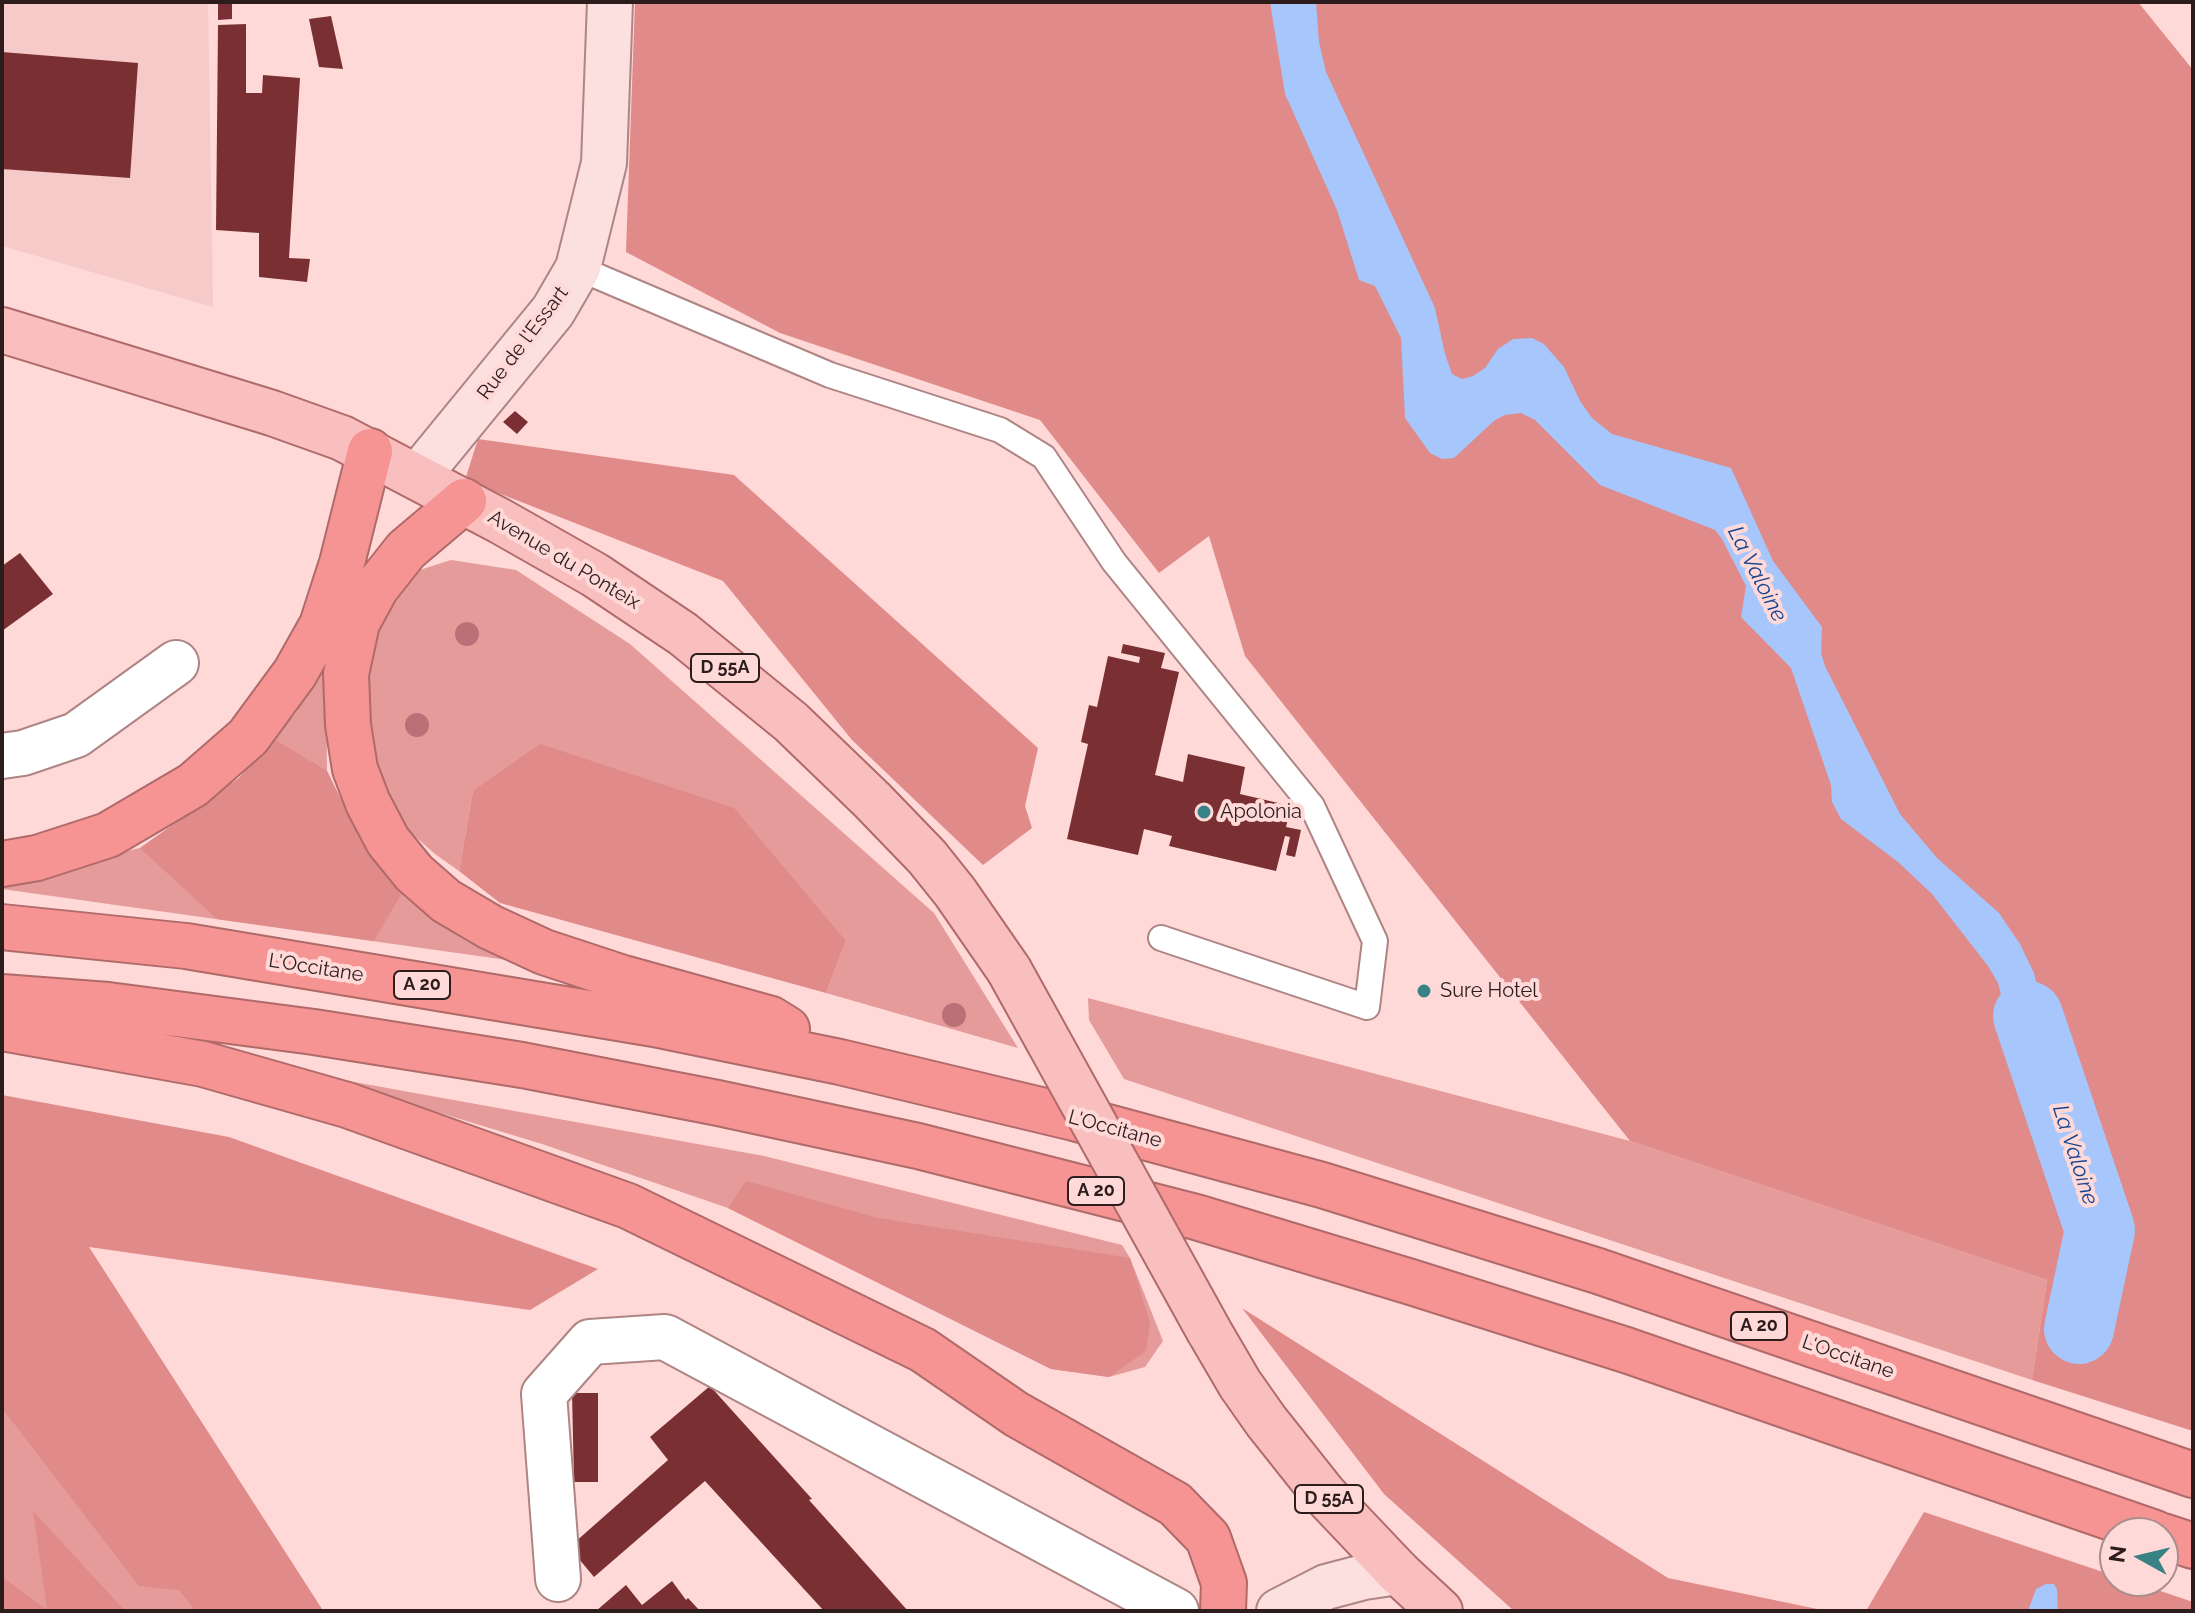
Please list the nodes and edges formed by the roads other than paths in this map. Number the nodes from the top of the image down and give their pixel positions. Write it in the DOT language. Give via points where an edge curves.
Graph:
graph roads {
  1 [pos="610,2"];
  2 [pos="578,268"];
  3 [pos="2,330"];
  4 [pos="370,451"];
  5 [pos="418,476"];
  6 [pos="464,501"];
  7 [pos="176,663"];
  8 [pos="2,756"];
  9 [pos="2,864"];
  10 [pos="2,927"];
  11 [pos="1161,938"];
  12 [pos="2,997"];
  13 [pos="2,1028"];
  14 [pos="840,1062"];
  15 [pos="2193,1475"];
  16 [pos="2109,1517"];
  17 [pos="1398,1572"];
  18 [pos="558,1579"];
  19 [pos="1176,1611"];
  20 [pos="1223,1611"];
  21 [pos="1279,1611"];
  22 [pos="1440,1611"];
  1 -- 2 [label="street, Rue de l'Essart" via="604,163"];
  2 -- 5 [label="street, Rue de l'Essart" via="553,311"];
  2 -- 11 [label="lane" via="830,375 1000,430 1044,457 1114,562 1312,806 1375,941 1367,1007"];
  3 -- 4 [label="main road, Avenue du Ponteix / D 55A" via="272,413"];
  4 -- 5 [label="main road, Avenue du Ponteix / D 55A"];
  4 -- 9 [label="highway" via="322,625 248,737 193,785 108,835"];
  5 -- 6 [label="main road, Avenue du Ponteix / D 55A"];
  6 -- 14 [label="highway" via="406,550 357,623 346,674 348,725 355,769 388,841 446,901 490,927 544,952 623,978 771,1019"];
  6 -- 17 [label="main road, Avenue du Ponteix / D 55A, bridge" via="595,575 671,626 791,722 927,857 1009,970 1240,1384 1324,1494"];
  7 -- 8 [label="street" via="76,735"];
  10 -- 14 [label="highway, L'Occitane / A 20" via="202,949 654,1024"];
  12 -- 16 [label="highway, A 20" via="108,1005 522,1065 934,1150 1196,1217 1411,1282 1626,1350"];
  13 -- 20 [label="highway" via="217,1068 347,1105 628,1206 923,1350 1016,1414 1175,1504 1208,1538 1224,1583"];
  14 -- 15 [label="highway, L'Occitane / A 20" via="1074,1118 1386,1204"];
  17 -- 21 [label="street" via="1326,1587"];
  17 -- 22 [label="main road, D 55A"];
  18 -- 19 [label="street" via="544,1394 590,1342 665,1337"];
}
